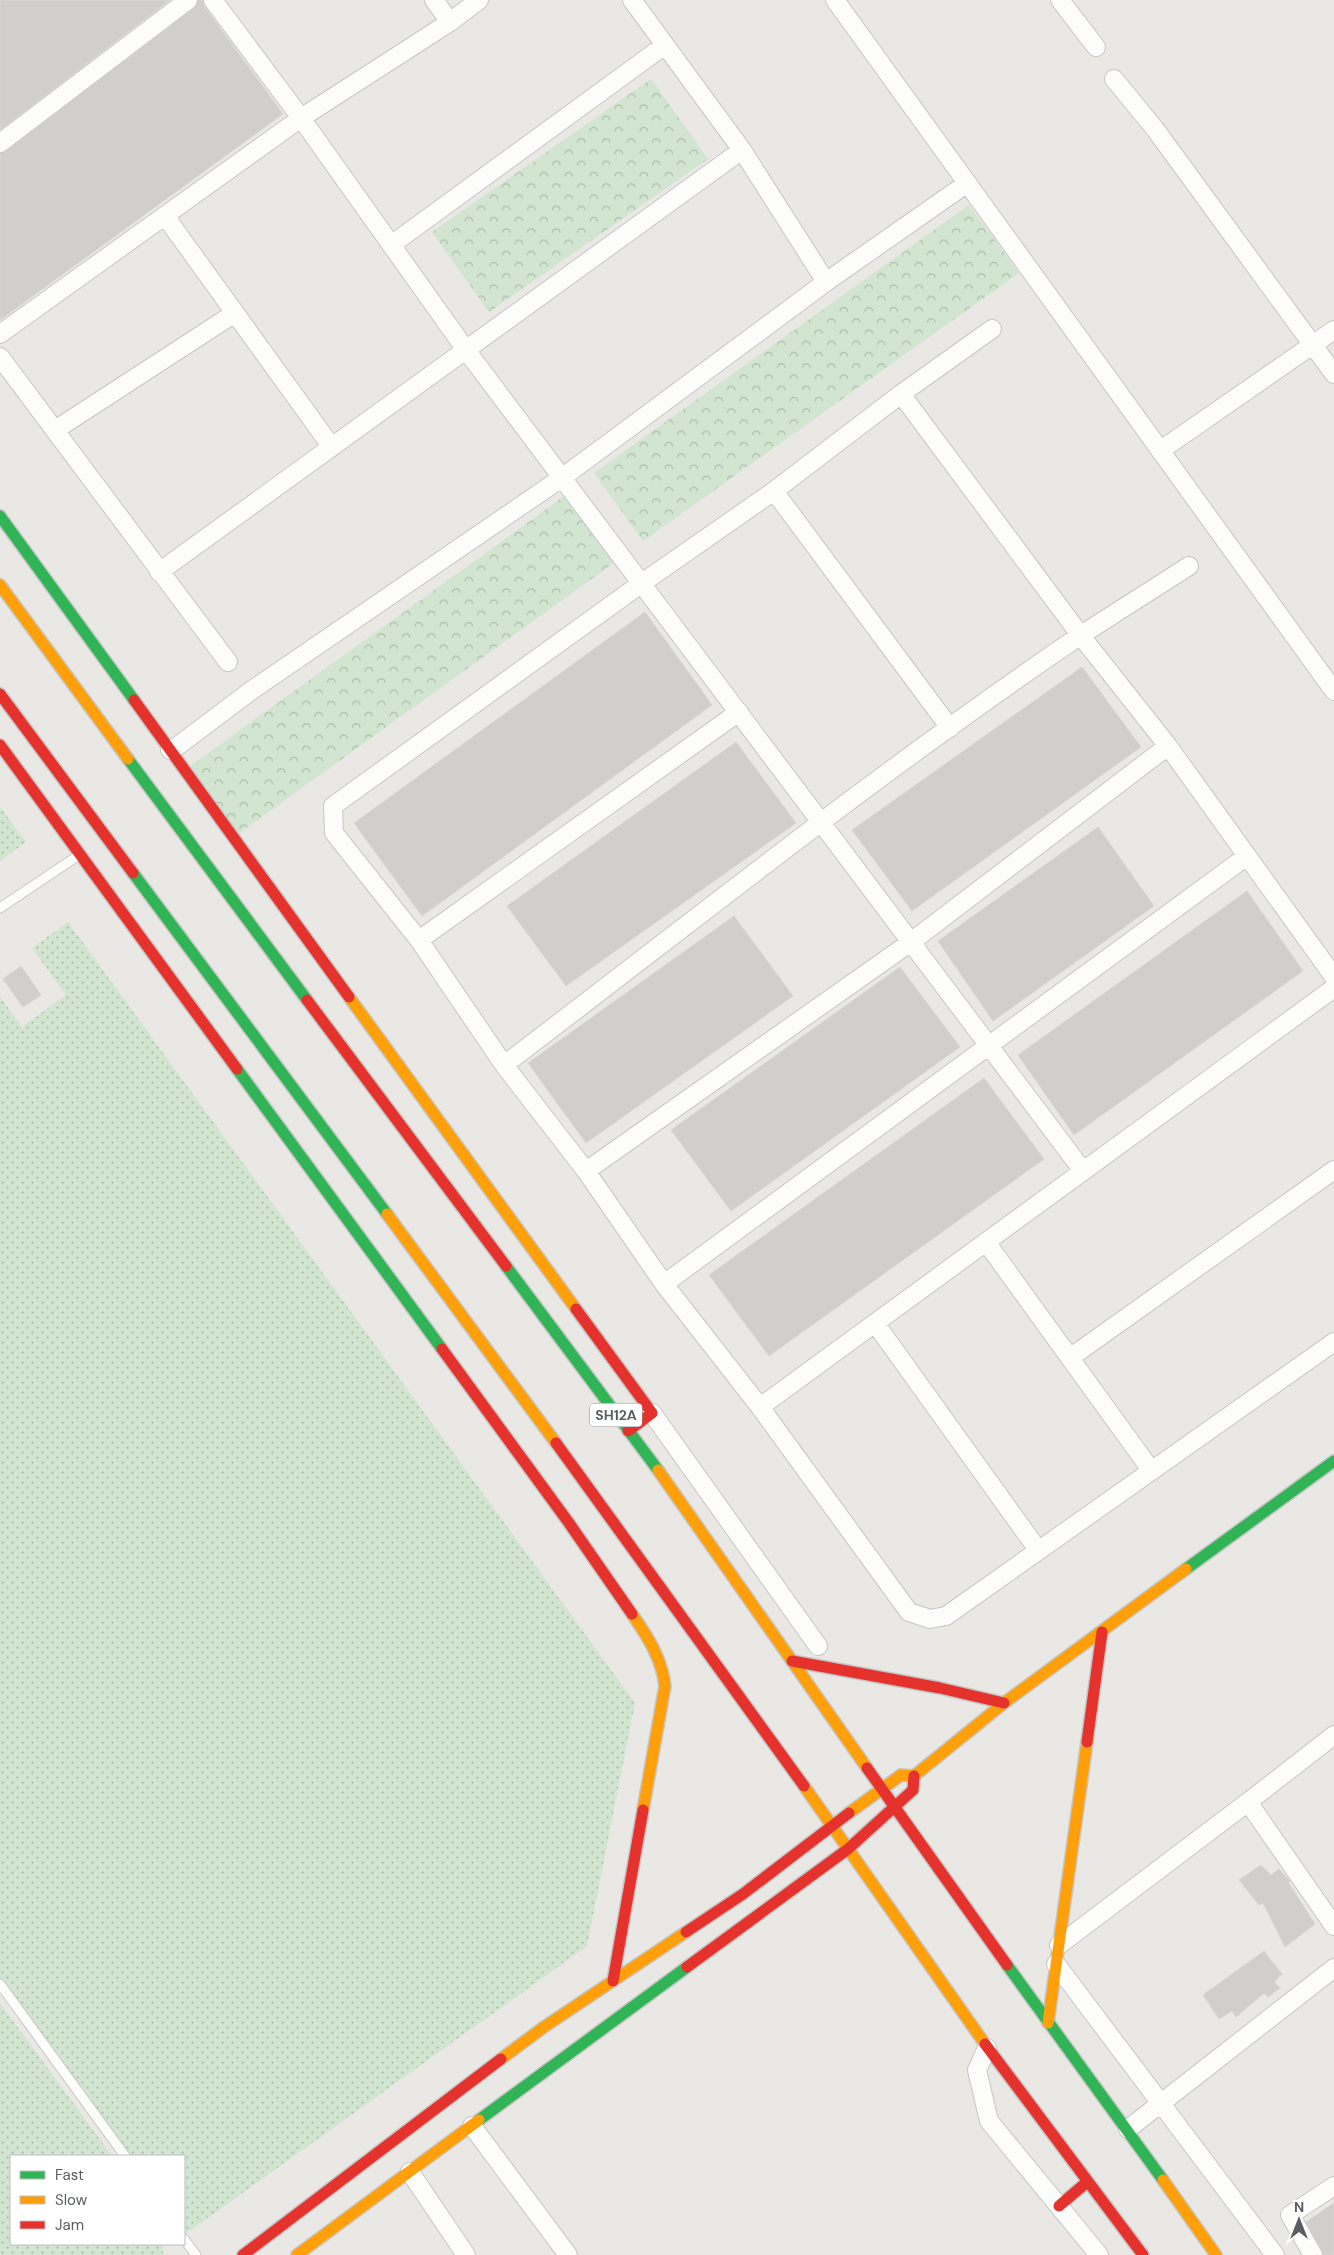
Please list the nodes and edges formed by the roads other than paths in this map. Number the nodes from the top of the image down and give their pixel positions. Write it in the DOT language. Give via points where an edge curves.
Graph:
graph roads {
  1 [pos="188,0"];
  2 [pos="213,0"];
  3 [pos="434,0"];
  4 [pos="479,0"];
  5 [pos="632,0"];
  6 [pos="834,0"];
  7 [pos="1060,0"];
  8 [pos="450,22"];
  9 [pos="665,46"];
  10 [pos="1096,47"];
  11 [pos="1114,79"];
  12 [pos="301,118"];
  13 [pos="0,143"];
  14 [pos="742,150"];
  15 [pos="966,184"];
  16 [pos="165,216"];
  17 [pos="391,245"];
  18 [pos="826,282"];
  19 [pos="235,313"];
  20 [pos="992,329"];
  21 [pos="1334,330"];
  22 [pos="0,334"];
  23 [pos="1313,344"];
  24 [pos="466,350"];
  25 [pos="0,357"];
  26 [pos="1334,374"];
  27 [pos="901,394"];
  28 [pos="55,430"];
  29 [pos="331,446"];
  30 [pos="1161,450"];
  31 [pos="564,478"];
  32 [pos="774,491"];
  33 [pos="0,516"];
  34 [pos="1188,566"];
  35 [pos="159,572"];
  36 [pos="642,583"];
  37 [pos="0,585"];
  38 [pos="1081,636"];
  39 [pos="228,662"];
  40 [pos="1332,685"];
  41 [pos="0,694"];
  42 [pos="739,712"];
  43 [pos="950,728"];
  44 [pos="0,745"];
  45 [pos="1168,746"];
  46 [pos="170,750"];
  47 [pos="822,823"];
  48 [pos="80,854"];
  49 [pos="1247,856"];
  50 [pos="0,908"];
  51 [pos="419,940"];
  52 [pos="912,942"];
  53 [pos="1334,977"];
  54 [pos="1334,988"];
  55 [pos="989,1046"];
  56 [pos="504,1065"];
  57 [pos="1334,1170"];
  58 [pos="586,1171"];
  59 [pos="1083,1171"];
  60 [pos="986,1242"];
  61 [pos="664,1284"];
  62 [pos="875,1323"];
  63 [pos="1334,1342"];
  64 [pos="1071,1357"];
  65 [pos="760,1407"];
  66 [pos="652,1413"];
  67 [pos="628,1431"];
  68 [pos="1334,1461"];
  69 [pos="1151,1470"];
  70 [pos="1038,1550"];
  71 [pos="1102,1632"];
  72 [pos="818,1646"];
  73 [pos="792,1661"];
  74 [pos="1004,1703"];
  75 [pos="1334,1735"];
  76 [pos="914,1776"];
  77 [pos="881,1788"];
  78 [pos="1248,1802"];
  79 [pos="895,1808"];
  80 [pos="833,1826"];
  81 [pos="848,1849"];
  82 [pos="1334,1926"];
  83 [pos="1059,1945"];
  84 [pos="1056,1964"];
  85 [pos="1334,1968"];
  86 [pos="613,1981"];
  87 [pos="0,1984"];
  88 [pos="1048,2023"];
  89 [pos="987,2048"];
  90 [pos="1162,2102"];
  91 [pos="472,2126"];
  92 [pos="1128,2129"];
  93 [pos="124,2155"];
  94 [pos="410,2172"];
  95 [pos="1087,2182"];
  96 [pos="1334,2186"];
  97 [pos="1059,2206"];
  98 [pos="185,2240"];
  99 [pos="196,2255"];
  100 [pos="243,2255"];
  101 [pos="297,2255"];
  102 [pos="466,2255"];
  103 [pos="568,2255"];
  104 [pos="1099,2255"];
  105 [pos="1142,2255"];
  106 [pos="1216,2255"];
  107 [pos="1275,2255"];
  108 [pos="1313,2255"];
  1 -- 13 [label="street"];
  2 -- 12 [label="street"];
  3 -- 8 [label="street"];
  4 -- 8 [label="street"];
  5 -- 9 [label="street"];
  6 -- 15 [label="street"];
  7 -- 10 [label="street"];
  8 -- 12 [label="street"];
  9 -- 14 [label="street"];
  9 -- 17 [label="street"];
  11 -- 23 [label="street" via="1155,128"];
  12 -- 16 [label="street"];
  12 -- 17 [label="street"];
  14 -- 18 [label="street"];
  14 -- 24 [label="street"];
  15 -- 18 [label="street"];
  15 -- 30 [label="street"];
  16 -- 19 [label="street"];
  16 -- 22 [label="street"];
  17 -- 24 [label="street"];
  18 -- 31 [label="street"];
  19 -- 28 [label="street"];
  19 -- 29 [label="street"];
  20 -- 27 [label="street"];
  21 -- 23 [label="street"];
  23 -- 26 [label="street"];
  23 -- 30 [label="street"];
  24 -- 29 [label="street"];
  24 -- 31 [label="street"];
  25 -- 28 [label="street"];
  27 -- 32 [label="street"];
  27 -- 38 [label="street"];
  28 -- 35 [label="street"];
  29 -- 35 [label="street"];
  30 -- 40 [label="street"];
  31 -- 36 [label="street"];
  31 -- 46 [label="street" via="252,690"];
  32 -- 36 [label="street"];
  32 -- 43 [label="street"];
  33 -- 46 [label="main road"];
  34 -- 38 [label="street"];
  35 -- 39 [label="street"];
  36 -- 42 [label="street"];
  36 -- 51 [label="street" via="333,806 334,832"];
  37 -- 67 [label="main road, SH12A"];
  38 -- 43 [label="street"];
  38 -- 45 [label="street"];
  41 -- 80 [label="main road"];
  42 -- 47 [label="street"];
  42 -- 51 [label="street"];
  43 -- 47 [label="street"];
  44 -- 48 [label="main road"];
  45 -- 49 [label="street"];
  45 -- 52 [label="street"];
  46 -- 66 [label="main road"];
  47 -- 52 [label="street"];
  47 -- 56 [label="street"];
  48 -- 50 [label="lane"];
  48 -- 86 [label="main road" via="550,1491 646,1634 663,1668 665,1686"];
  49 -- 53 [label="street"];
  49 -- 55 [label="street"];
  51 -- 56 [label="street"];
  52 -- 55 [label="street"];
  52 -- 58 [label="street"];
  54 -- 59 [label="street"];
  55 -- 59 [label="street"];
  55 -- 61 [label="street"];
  56 -- 58 [label="street"];
  57 -- 64 [label="street"];
  58 -- 61 [label="street"];
  59 -- 60 [label="street"];
  60 -- 62 [label="street"];
  60 -- 64 [label="street"];
  61 -- 65 [label="street"];
  62 -- 65 [label="street"];
  62 -- 70 [label="street"];
  63 -- 69 [label="street"];
  64 -- 69 [label="street"];
  65 -- 70 [label="street" via="909,1612 918,1617 946,1616"];
  66 -- 67 [label="main road"];
  66 -- 72 [label="street"];
  67 -- 73 [label="main road, SH12A"];
  68 -- 71 [label="main road"];
  69 -- 70 [label="street"];
  71 -- 74 [label="main road"];
  71 -- 83 [label="main road"];
  73 -- 74 [label="main road"];
  73 -- 77 [label="main road, SH12A"];
  74 -- 76 [label="main road"];
  75 -- 78 [label="street"];
  76 -- 77 [label="main road" via="901,1775"];
  76 -- 79 [label="main road" via="913,1790"];
  77 -- 79 [label="main road, SH12A"];
  77 -- 80 [label="main road"];
  78 -- 82 [label="street"];
  78 -- 83 [label="street"];
  79 -- 81 [label="main road"];
  79 -- 88 [label="main road, SH12A"];
  80 -- 81 [label="main road"];
  80 -- 86 [label="main road" via="743,1894"];
  81 -- 89 [label="main road"];
  81 -- 91 [label="main road"];
  83 -- 84 [label="main road"];
  84 -- 88 [label="main road"];
  84 -- 90 [label="street" via="1100,2026"];
  85 -- 90 [label="street"];
  86 -- 100 [label="main road" via="544,2027"];
  87 -- 93 [label="lane"];
  88 -- 92 [label="main road, SH12A"];
  89 -- 95 [label="main road"];
  89 -- 97 [label="street" via="977,2070 989,2121"];
  90 -- 92 [label="street"];
  90 -- 107 [label="street"];
  91 -- 94 [label="main road"];
  91 -- 103 [label="street"];
  92 -- 106 [label="main road, SH12A"];
  94 -- 101 [label="main road"];
  94 -- 102 [label="street"];
  95 -- 97 [label="main road"];
  95 -- 105 [label="main road"];
  96 -- 108 [label="street" via="1290,2215"];
  97 -- 104 [label="street"];
  98 -- 99 [label="lane"];
}
